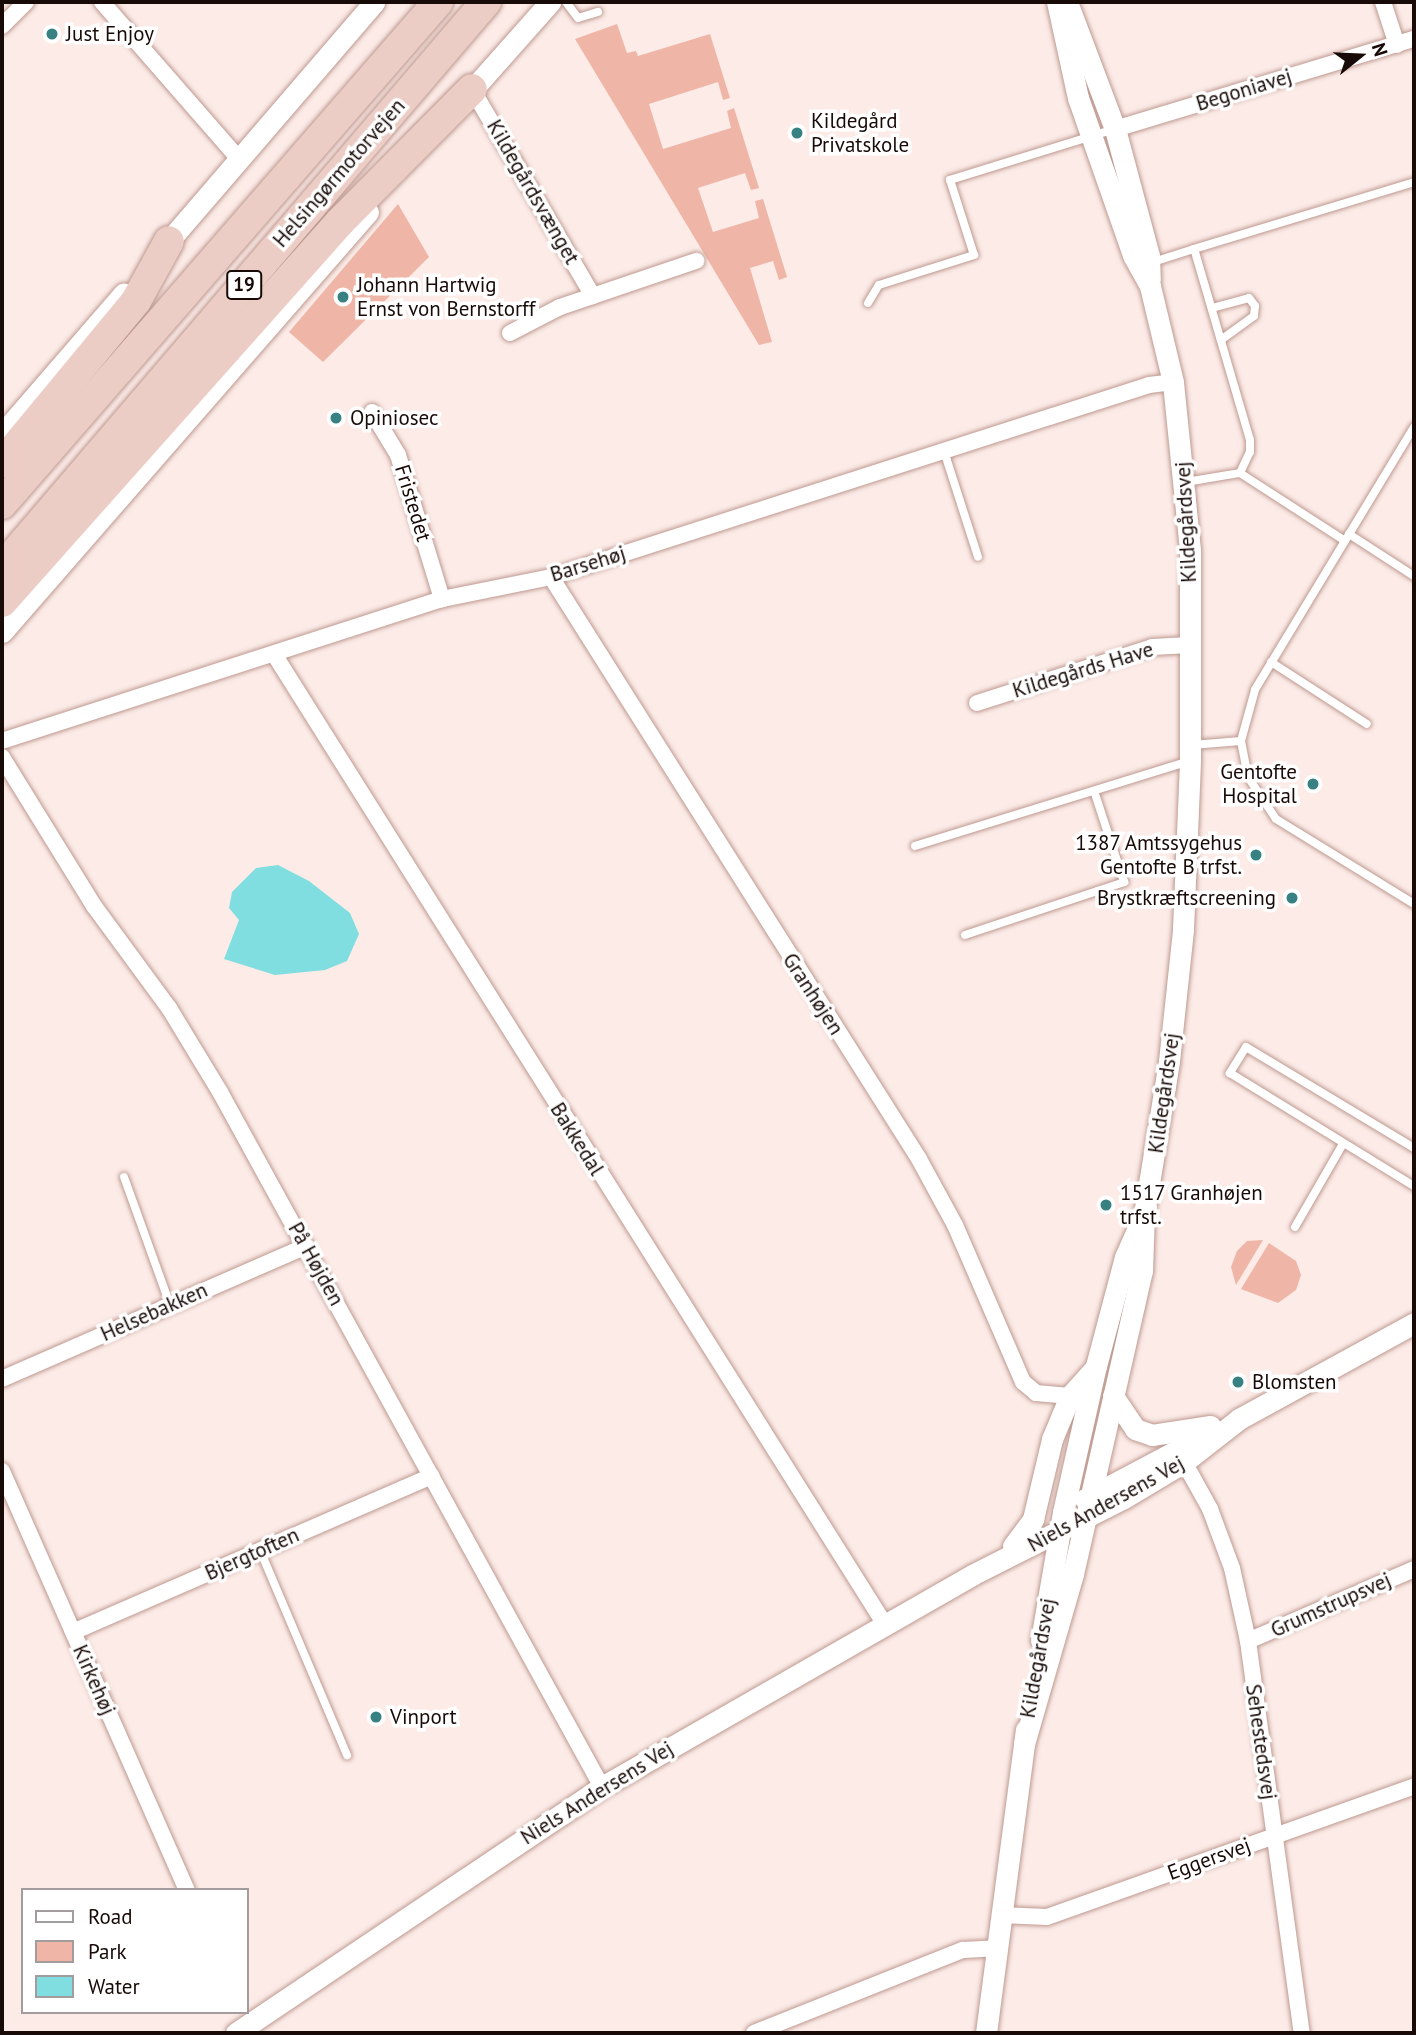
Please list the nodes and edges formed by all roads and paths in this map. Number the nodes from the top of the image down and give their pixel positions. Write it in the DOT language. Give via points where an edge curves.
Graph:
graph roads {
  1 [pos="26,2"];
  2 [pos="102,2"];
  3 [pos="374,2"];
  4 [pos="438,2"];
  5 [pos="486,2"];
  6 [pos="550,2"];
  7 [pos="566,2"];
  8 [pos="1057,2"];
  9 [pos="1067,2"];
  10 [pos="1383,2"];
  11 [pos="597,12"];
  12 [pos="2,26"];
  13 [pos="1414,39"];
  14 [pos="1397,45"];
  15 [pos="472,89"];
  16 [pos="1115,130"];
  17 [pos="1091,136"];
  18 [pos="240,160"];
  19 [pos="1414,182"];
  20 [pos="169,241"];
  21 [pos="1194,249"];
  22 [pos="696,261"];
  23 [pos="1150,263"];
  24 [pos="1150,286"];
  25 [pos="593,296"];
  26 [pos="868,303"];
  27 [pos="1212,308"];
  28 [pos="510,333"];
  29 [pos="1221,340"];
  30 [pos="1173,382"];
  31 [pos="372,412"];
  32 [pos="1414,427"];
  33 [pos="2,434"];
  34 [pos="944,451"];
  35 [pos="2,463"];
  36 [pos="1240,473"];
  37 [pos="1186,482"];
  38 [pos="2,504"];
  39 [pos="1347,537"];
  40 [pos="978,557"];
  41 [pos="2,568"];
  42 [pos="1414,576"];
  43 [pos="551,577"];
  44 [pos="442,599"];
  45 [pos="2,602"];
  46 [pos="2,632"];
  47 [pos="1189,645"];
  48 [pos="274,654"];
  49 [pos="1270,662"];
  50 [pos="977,703"];
  51 [pos="1367,724"];
  52 [pos="2,741"];
  53 [pos="1241,741"];
  54 [pos="1189,753"];
  55 [pos="2,757"];
  56 [pos="1094,791"];
  57 [pos="915,846"];
  58 [pos="1414,904"];
  59 [pos="965,935"];
  60 [pos="1343,1144"];
  61 [pos="1414,1148"];
  62 [pos="124,1177"];
  63 [pos="1414,1186"];
  64 [pos="1144,1214"];
  65 [pos="1295,1227"];
  66 [pos="306,1246"];
  67 [pos="170,1305"];
  68 [pos="1414,1323"];
  69 [pos="1096,1366"];
  70 [pos="2,1379"];
  71 [pos="1070,1396"];
  72 [pos="1113,1396"];
  73 [pos="1233,1423"];
  74 [pos="1175,1448"];
  75 [pos="2,1471"];
  76 [pos="431,1476"];
  77 [pos="1091,1495"];
  78 [pos="1086,1520"];
  79 [pos="1061,1522"];
  80 [pos="1013,1546"];
  81 [pos="260,1550"];
  82 [pos="1414,1569"];
  83 [pos="972,1575"];
  84 [pos="884,1623"];
  85 [pos="73,1632"];
  86 [pos="1248,1641"];
  87 [pos="1024,1744"];
  88 [pos="347,1755"];
  89 [pos="1414,1786"];
  90 [pos="602,1787"];
  91 [pos="1273,1836"];
  92 [pos="186,1888"];
  93 [pos="1000,1915"];
  94 [pos="996,1948"];
  95 [pos="241,2024"];
  96 [pos="754,2033"];
  97 [pos="986,2033"];
  98 [pos="1302,2033"];
  1 -- 12 [label="street"];
  2 -- 18 [label="street"];
  3 -- 18 [label="street"];
  4 -- 38 [label="highway, Helsingørmotorvejen / 19"];
  5 -- 41 [label="highway, Helsingørmotorvejen / 19"];
  6 -- 15 [label="street"];
  7 -- 11 [label="lane" via="578,18"];
  8 -- 17 [label="street, Kildegårdsvej"];
  9 -- 16 [label="street, Kildegårdsvej"];
  10 -- 14 [label="street"];
  13 -- 14 [label="street, Begoniavej"];
  14 -- 16 [label="street, Begoniavej"];
  15 -- 25 [label="street, Kildegårdsvænget"];
  15 -- 45 [label="highway" via="340,222"];
  15 -- 46 [label="street"];
  16 -- 17 [label="lane"];
  16 -- 23 [label="street, Kildegårdsvej"];
  17 -- 24 [label="street, Kildegårdsvej" via="1133,255"];
  17 -- 26 [label="lane" via="950,180 974,255 879,285"];
  18 -- 20 [label="street"];
  19 -- 21 [label="lane"];
  20 -- 33 [label="street"];
  20 -- 35 [label="highway" via="136,301"];
  21 -- 23 [label="lane"];
  21 -- 27 [label="lane"];
  22 -- 25 [label="street"];
  23 -- 24 [label="street, Kildegårdsvej"];
  24 -- 30 [label="street, Kildegårdsvej"];
  25 -- 28 [label="street"];
  27 -- 29 [label="lane"];
  27 -- 29 [label="lane" via="1249,298 1255,306 1254,316"];
  29 -- 36 [label="lane" via="1250,440 1251,452"];
  30 -- 34 [label="street, Barsehøj"];
  30 -- 37 [label="street, Kildegårdsvej"];
  31 -- 44 [label="street, Fristedet" via="398,455"];
  32 -- 39 [label="lane"];
  34 -- 40 [label="lane"];
  34 -- 43 [label="street, Barsehøj"];
  36 -- 37 [label="lane"];
  36 -- 39 [label="lane"];
  37 -- 47 [label="street, Kildegårdsvej"];
  39 -- 42 [label="lane"];
  39 -- 49 [label="lane"];
  43 -- 44 [label="street, Barsehøj"];
  43 -- 71 [label="street, Granhøjen" via="919,1159 955,1225 1023,1382 1036,1393"];
  44 -- 48 [label="street, Barsehøj"];
  47 -- 50 [label="street, Kildegårds Have" via="1152,647"];
  47 -- 54 [label="street, Kildegårdsvej"];
  48 -- 52 [label="street, Barsehøj"];
  48 -- 84 [label="street, Bakkedal"];
  49 -- 51 [label="lane"];
  49 -- 53 [label="lane" via="1249,701"];
  53 -- 54 [label="lane"];
  53 -- 58 [label="lane" via="1248,777 1276,819"];
  54 -- 56 [label="lane"];
  54 -- 64 [label="street, Kildegårdsvej" via="1176,1007"];
  55 -- 66 [label="street, På Højden" via="94,906 169,1008"];
  56 -- 57 [label="lane"];
  56 -- 59 [label="lane" via="1124,883"];
  60 -- 61 [label="lane" via="1230,1073 1247,1047"];
  60 -- 63 [label="lane"];
  60 -- 65 [label="lane"];
  62 -- 67 [label="lane"];
  64 -- 69 [label="street, Kildegårdsvej" via="1125,1257"];
  64 -- 72 [label="street, Kildegårdsvej" via="1142,1271"];
  66 -- 67 [label="street, Helsebakken"];
  66 -- 76 [label="street, På Højden"];
  67 -- 70 [label="street, Helsebakken"];
  68 -- 73 [label="street, Niels Andersens Vej"];
  69 -- 71 [label="street, Kildegårdsvej"];
  69 -- 79 [label="street, Kildegårdsvej"];
  71 -- 80 [label="street, Kildegårdsvej" via="1052,1439 1032,1519"];
  72 -- 74 [label="street" via="1135,1429"];
  72 -- 77 [label="street, Kildegårdsvej"];
  73 -- 74 [label="street"];
  73 -- 74 [label="street, Niels Andersens Vej"];
  74 -- 77 [label="street, Niels Andersens Vej"];
  74 -- 78 [label="street, Niels Andersens Vej"];
  74 -- 86 [label="street, Sehestedsvej" via="1210,1509 1232,1568"];
  75 -- 85 [label="street, Kirkehøj"];
  76 -- 81 [label="street, Bjergtoften"];
  76 -- 90 [label="street, På Højden"];
  77 -- 78 [label="street, Kildegårdsvej"];
  77 -- 79 [label="street, Niels Andersens Vej"];
  78 -- 79 [label="street, Niels Andersens Vej"];
  78 -- 87 [label="street, Kildegårdsvej"];
  79 -- 80 [label="street, Niels Andersens Vej"];
  79 -- 83 [label="street, Niels Andersens Vej"];
  79 -- 87 [label="street, Kildegårdsvej"];
  80 -- 83 [label="street, Niels Andersens Vej"];
  81 -- 85 [label="street, Bjergtoften"];
  81 -- 88 [label="lane"];
  82 -- 86 [label="street, Grumstrupsvej"];
  83 -- 84 [label="street, Niels Andersens Vej"];
  84 -- 90 [label="street, Niels Andersens Vej"];
  85 -- 92 [label="street, Kirkehøj"];
  86 -- 91 [label="street, Sehestedsvej"];
  87 -- 93 [label="street, Kildegårdsvej"];
  89 -- 91 [label="street, Eggersvej"];
  90 -- 95 [label="street, Niels Andersens Vej"];
  91 -- 93 [label="street, Eggersvej" via="1048,1917"];
  91 -- 98 [label="street, Sehestedsvej"];
  93 -- 94 [label="street, Kildegårdsvej"];
  94 -- 96 [label="street" via="962,1950"];
  94 -- 97 [label="street, Kildegårdsvej"];
}
